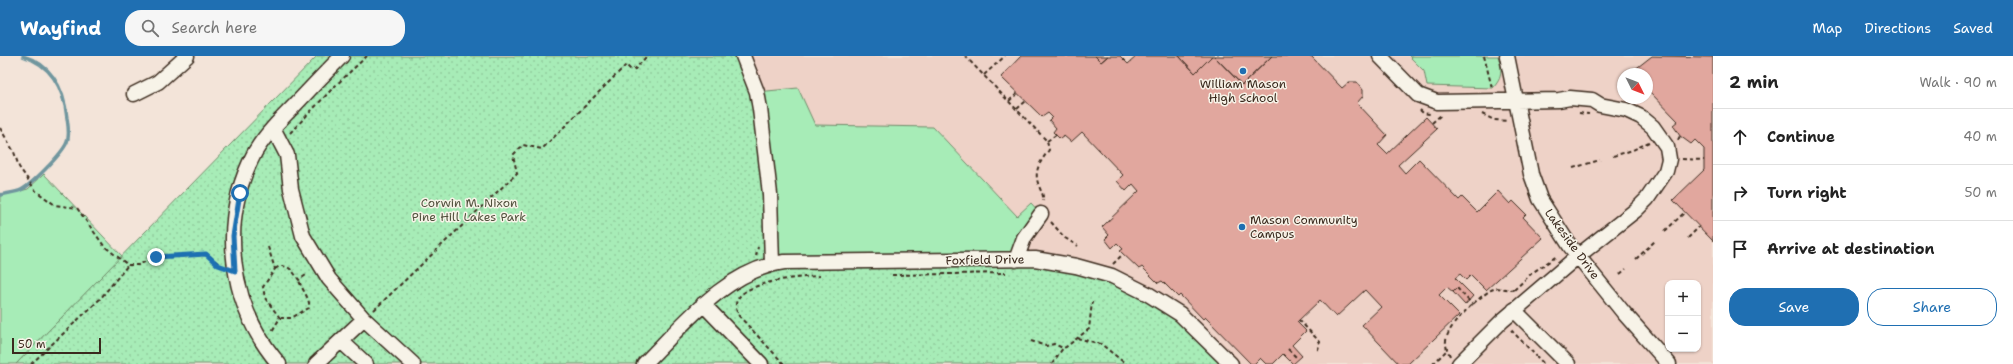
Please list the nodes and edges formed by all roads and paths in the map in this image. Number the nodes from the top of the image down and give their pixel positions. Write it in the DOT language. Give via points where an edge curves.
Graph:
graph roads {
  1 [pos="187,56"];
  2 [pos="342,56"];
  3 [pos="367,56"];
  4 [pos="647,56"];
  5 [pos="743,56"];
  6 [pos="965,56"];
  7 [pos="1005,56"];
  8 [pos="1380,56"];
  9 [pos="1484,56"];
  10 [pos="1507,56"];
  11 [pos="984,75"];
  12 [pos="1491,86"];
  13 [pos="1018,93"];
  14 [pos="134,94"];
  15 [pos="1515,100"];
  16 [pos="1009,101"];
  17 [pos="1026,101"];
  18 [pos="1017,110"];
  19 [pos="1442,114"];
  20 [pos="1432,123"];
  21 [pos="0,128"];
  22 [pos="273,128"];
  23 [pos="1056,135"];
  24 [pos="1680,136"];
  25 [pos="1654,140"];
  26 [pos="1678,140"];
  27 [pos="1047,141"];
  28 [pos="281,142"];
  29 [pos="1613,156"];
  30 [pos="1682,159"];
  31 [pos="1600,160"];
  32 [pos="1704,160"];
  33 [pos="1573,168"];
  34 [pos="1685,212"];
  35 [pos="1045,213"];
  36 [pos="1699,227"];
  37 [pos="1665,231"];
  38 [pos="1688,238"];
  39 [pos="1655,241"];
  40 [pos="1078,246"];
  41 [pos="268,247"];
  42 [pos="1123,254"];
  43 [pos="1561,254"];
  44 [pos="1578,256"];
  45 [pos="1636,259"];
  46 [pos="1016,260"];
  47 [pos="772,264"];
  48 [pos="128,265"];
  49 [pos="1111,266"];
  50 [pos="275,269"];
  51 [pos="1626,269"];
  52 [pos="235,271"];
  53 [pos="1010,273"];
  54 [pos="1620,274"];
  55 [pos="888,275"];
  56 [pos="306,276"];
  57 [pos="821,276"];
  58 [pos="298,280"];
  59 [pos="1457,288"];
  60 [pos="1514,290"];
  61 [pos="1516,293"];
  62 [pos="1092,302"];
  63 [pos="703,304"];
  64 [pos="1473,305"];
  65 [pos="1514,310"];
  66 [pos="364,319"];
  67 [pos="1299,320"];
  68 [pos="1507,326"];
  69 [pos="1077,338"];
  70 [pos="341,341"];
  71 [pos="1031,341"];
  72 [pos="1063,348"];
  73 [pos="1288,349"];
  74 [pos="1447,350"];
  75 [pos="1317,353"];
  76 [pos="1297,358"];
  77 [pos="1455,361"];
  78 [pos="31,364"];
  79 [pos="280,364"];
  80 [pos="316,364"];
  81 [pos="366,364"];
  82 [pos="413,364"];
  83 [pos="644,364"];
  84 [pos="761,364"];
  85 [pos="784,364"];
  86 [pos="1052,364"];
  87 [pos="1126,364"];
  88 [pos="1231,364"];
  89 [pos="1433,364"];
  90 [pos="1544,364"];
  91 [pos="1568,364"];
  92 [pos="1669,364"];
  1 -- 14 [label="street" via="158,82"];
  2 -- 22 [label="street"];
  3 -- 28 [label="path" via="334,86"];
  4 -- 66 [label="path" via="635,69 631,70 626,65 542,149 523,145 513,154 517,173"];
  5 -- 47 [label="street" via="760,109 770,194"];
  6 -- 11 [label="path"];
  7 -- 11 [label="path"];
  8 -- 15 [label="street" via="1418,96 1437,102"];
  9 -- 12 [label="path"];
  10 -- 15 [label="street, Lakeside Drive"];
  11 -- 16 [label="path"];
  13 -- 16 [label="path"];
  15 -- 44 [label="street, Lakeside Drive" via="1531,174 1540,199"];
  15 -- 44 [label="street" via="1570,98 1592,100 1626,110 1641,117 1653,127 1667,147 1666,171 1647,199"];
  16 -- 18 [label="path"];
  17 -- 18 [label="path"];
  18 -- 27 [label="path"];
  19 -- 20 [label="path"];
  21 -- 48 [label="path" via="14,152 19,167 36,191 55,205 77,208 104,246"];
  22 -- 28 [label="street"];
  22 -- 52 [label="street" via="255,152 240,193 233,236"];
  23 -- 27 [label="path"];
  24 -- 26 [label="path"];
  25 -- 29 [label="path"];
  27 -- 35 [label="path" via="1049,150 1037,167 1036,177 1044,197"];
  28 -- 66 [label="street" via="287,155 291,189 303,236 329,280"];
  30 -- 32 [label="path"];
  31 -- 33 [label="path"];
  34 -- 37 [label="path"];
  35 -- 40 [label="path" via="1065,238"];
  35 -- 46 [label="street" via="1024,238"];
  36 -- 38 [label="path"];
  39 -- 45 [label="path"];
  41 -- 50 [label="path"];
  42 -- 49 [label="path"];
  43 -- 60 [label="path" via="1532,273"];
  44 -- 65 [label="street"];
  44 -- 92 [label="street, Lakeside Drive" via="1622,312"];
  46 -- 47 [label="street, Foxfield Drive"];
  46 -- 88 [label="street, Foxfield Drive" via="1035,259 1076,266 1112,276 1180,314"];
  47 -- 63 [label="street, Foxfield Drive" via="754,271 714,294"];
  48 -- 52 [label="path" via="138,265 156,257 206,254 218,265"];
  48 -- 78 [label="path" via="100,299"];
  50 -- 58 [label="path" via="280,266 288,267"];
  50 -- 58 [label="path" via="263,287 265,298 279,319 291,318 309,308 310,302"];
  51 -- 54 [label="path"];
  52 -- 79 [label="street" via="247,313 259,337"];
  53 -- 55 [label="path"];
  56 -- 58 [label="path"];
  57 -- 85 [label="path" via="772,281 748,290 735,303 739,316"];
  59 -- 64 [label="path"];
  60 -- 61 [label="path"];
  60 -- 64 [label="path" via="1496,288 1483,295"];
  62 -- 69 [label="path" via="1089,329"];
  63 -- 83 [label="street, Foxfield Drive"];
  63 -- 84 [label="street"];
  64 -- 74 [label="path" via="1450,329 1445,343"];
  65 -- 77 [label="street"];
  65 -- 91 [label="street"];
  66 -- 70 [label="street"];
  66 -- 82 [label="street"];
  67 -- 75 [label="path" via="1320,342"];
  68 -- 90 [label="path"];
  69 -- 72 [label="path"];
  69 -- 87 [label="path" via="1101,344"];
  70 -- 80 [label="street"];
  70 -- 81 [label="street"];
  71 -- 72 [label="path"];
  72 -- 86 [label="path"];
  73 -- 76 [label="path"];
  74 -- 77 [label="path"];
  74 -- 89 [label="path"];
}
